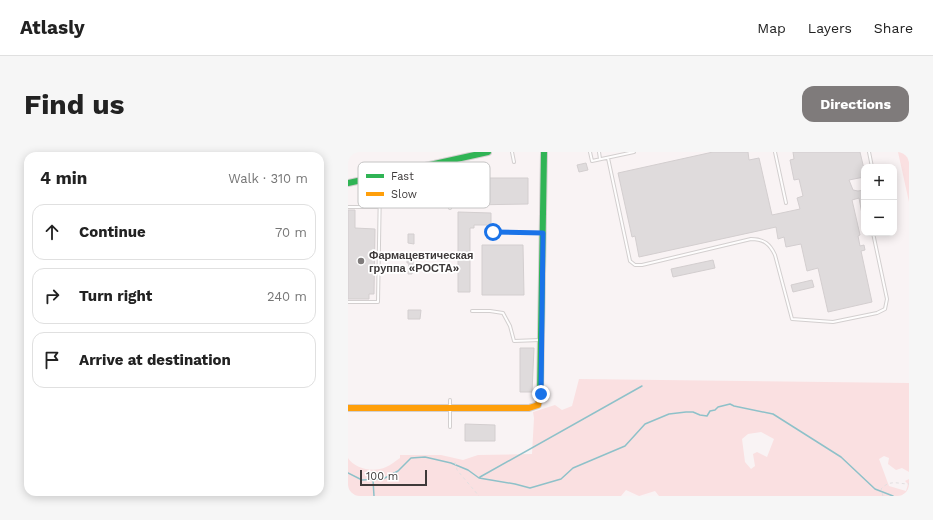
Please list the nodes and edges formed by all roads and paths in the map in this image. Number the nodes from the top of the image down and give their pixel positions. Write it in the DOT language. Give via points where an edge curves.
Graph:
graph roads {
  1 [pos="488,152"];
  2 [pos="512,152"];
  3 [pos="544,152"];
  4 [pos="590,152"];
  5 [pos="599,152"];
  6 [pos="634,152"];
  7 [pos="775,152"];
  8 [pos="869,152"];
  9 [pos="608,158"];
  10 [pos="600,159"];
  11 [pos="449,160"];
  12 [pos="440,162"];
  13 [pos="514,162"];
  14 [pos="871,164"];
  15 [pos="358,181"];
  16 [pos="348,183"];
  17 [pos="786,203"];
  18 [pos="348,207"];
  19 [pos="358,207"];
  20 [pos="379,208"];
  21 [pos="493,232"];
  22 [pos="543,233"];
  23 [pos="874,236"];
  24 [pos="348,302"];
  25 [pos="472,311"];
  26 [pos="542,340"];
  27 [pos="450,400"];
  28 [pos="348,408"];
  29 [pos="450,409"];
  30 [pos="450,428"];
  31 [pos="455,462"];
  32 [pos="909,484"];
  33 [pos="883,495"];
  34 [pos="479,496"];
  1 -- 11 [label="street"];
  2 -- 13 [label="lane"];
  3 -- 22 [label="street"];
  4 -- 10 [label="lane" via="592,161"];
  5 -- 10 [label="lane"];
  6 -- 9 [label="lane"];
  7 -- 17 [label="lane"];
  8 -- 14 [label="lane"];
  9 -- 10 [label="lane"];
  9 -- 23 [label="lane" via="630,261 635,265 642,265 760,239 772,248 792,319 833,322 885,309 887,299"];
  11 -- 12 [label="street"];
  15 -- 16 [label="street"];
  18 -- 19 [label="lane"];
  20 -- 24 [label="lane" via="378,302"];
  21 -- 22 [label="lane"];
  22 -- 26 [label="street"];
  25 -- 26 [label="lane" via="503,314 514,341"];
  26 -- 29 [label="street" via="541,394 538,405 529,408"];
  27 -- 29 [label="lane"];
  28 -- 29 [label="street"];
  29 -- 30 [label="lane"];
  31 -- 34 [label="path" via="457,470"];
  32 -- 33 [label="path" via="892,482 881,489"];
}
